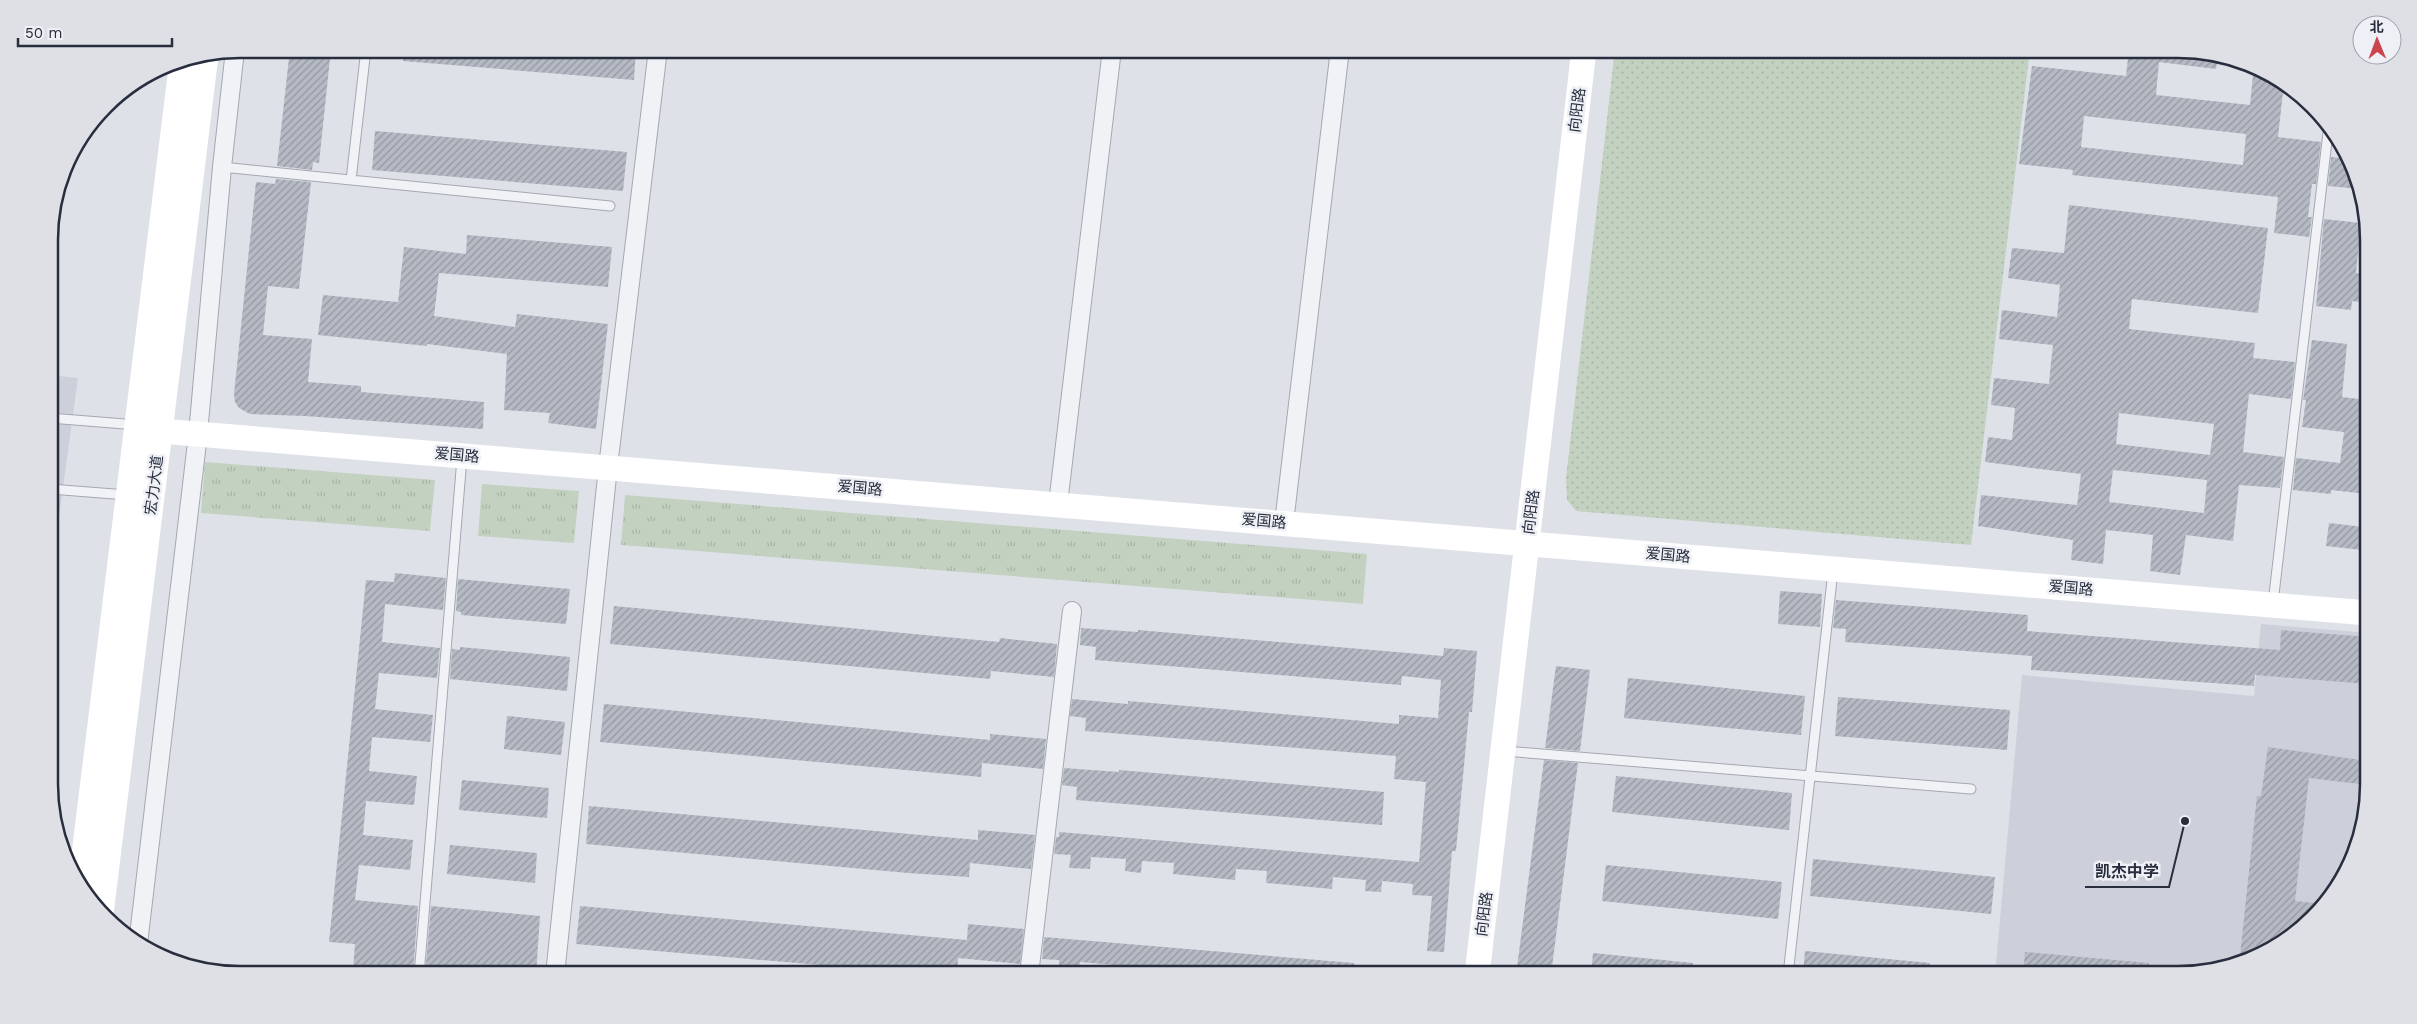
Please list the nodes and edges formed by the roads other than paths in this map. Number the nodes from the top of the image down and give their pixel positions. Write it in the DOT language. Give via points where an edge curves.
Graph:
graph roads {
  1 [pos="234,58"];
  2 [pos="365,58"];
  3 [pos="657,58"];
  4 [pos="1111,58"];
  5 [pos="1339,58"];
  6 [pos="1583,58"];
  7 [pos="205,61"];
  8 [pos="181,67"];
  9 [pos="2328,136"];
  10 [pos="222,167"];
  11 [pos="351,180"];
  12 [pos="610,206"];
  13 [pos="58,419"];
  14 [pos="149,428"];
  15 [pos="198,434"];
  16 [pos="463,456"];
  17 [pos="608,467"];
  18 [pos="58,489"];
  19 [pos="128,495"];
  20 [pos="1058,504"];
  21 [pos="1284,523"];
  22 [pos="1528,544"];
  23 [pos="1834,569"];
  24 [pos="2273,605"];
  25 [pos="1072,611"];
  26 [pos="2360,612"];
  27 [pos="1504,751"];
  28 [pos="1810,776"];
  29 [pos="1971,789"];
  30 [pos="81,875"];
  31 [pos="102,904"];
  32 [pos="139,937"];
  33 [pos="420,966"];
  34 [pos="556,966"];
  35 [pos="1031,966"];
  36 [pos="1478,966"];
  37 [pos="1789,966"];
  1 -- 10 [label="street"];
  2 -- 11 [label="lane"];
  3 -- 17 [label="street"];
  4 -- 20 [label="street"];
  5 -- 21 [label="street"];
  6 -- 22 [label="street, 向阳路"];
  7 -- 14 [label="street, 宏力大道"];
  8 -- 14 [label="street, 宏力大道"];
  9 -- 24 [label="lane"];
  10 -- 11 [label="lane"];
  10 -- 15 [label="street"];
  11 -- 12 [label="lane"];
  13 -- 14 [label="lane"];
  14 -- 15 [label="street, 爱国路"];
  14 -- 19 [label="street, 宏力大道"];
  14 -- 31 [label="street, 宏力大道"];
  15 -- 16 [label="street, 爱国路"];
  15 -- 32 [label="street"];
  16 -- 17 [label="street, 爱国路"];
  16 -- 33 [label="lane"];
  17 -- 20 [label="street, 爱国路"];
  17 -- 34 [label="street"];
  18 -- 19 [label="lane"];
  19 -- 30 [label="street, 宏力大道"];
  20 -- 21 [label="street, 爱国路"];
  21 -- 22 [label="street, 爱国路"];
  22 -- 23 [label="street, 爱国路"];
  22 -- 27 [label="street, 向阳路"];
  23 -- 24 [label="street, 爱国路"];
  23 -- 28 [label="lane"];
  24 -- 26 [label="street, 爱国路"];
  25 -- 35 [label="street"];
  27 -- 28 [label="lane"];
  27 -- 36 [label="street, 向阳路"];
  28 -- 29 [label="lane"];
  28 -- 37 [label="lane"];
}
